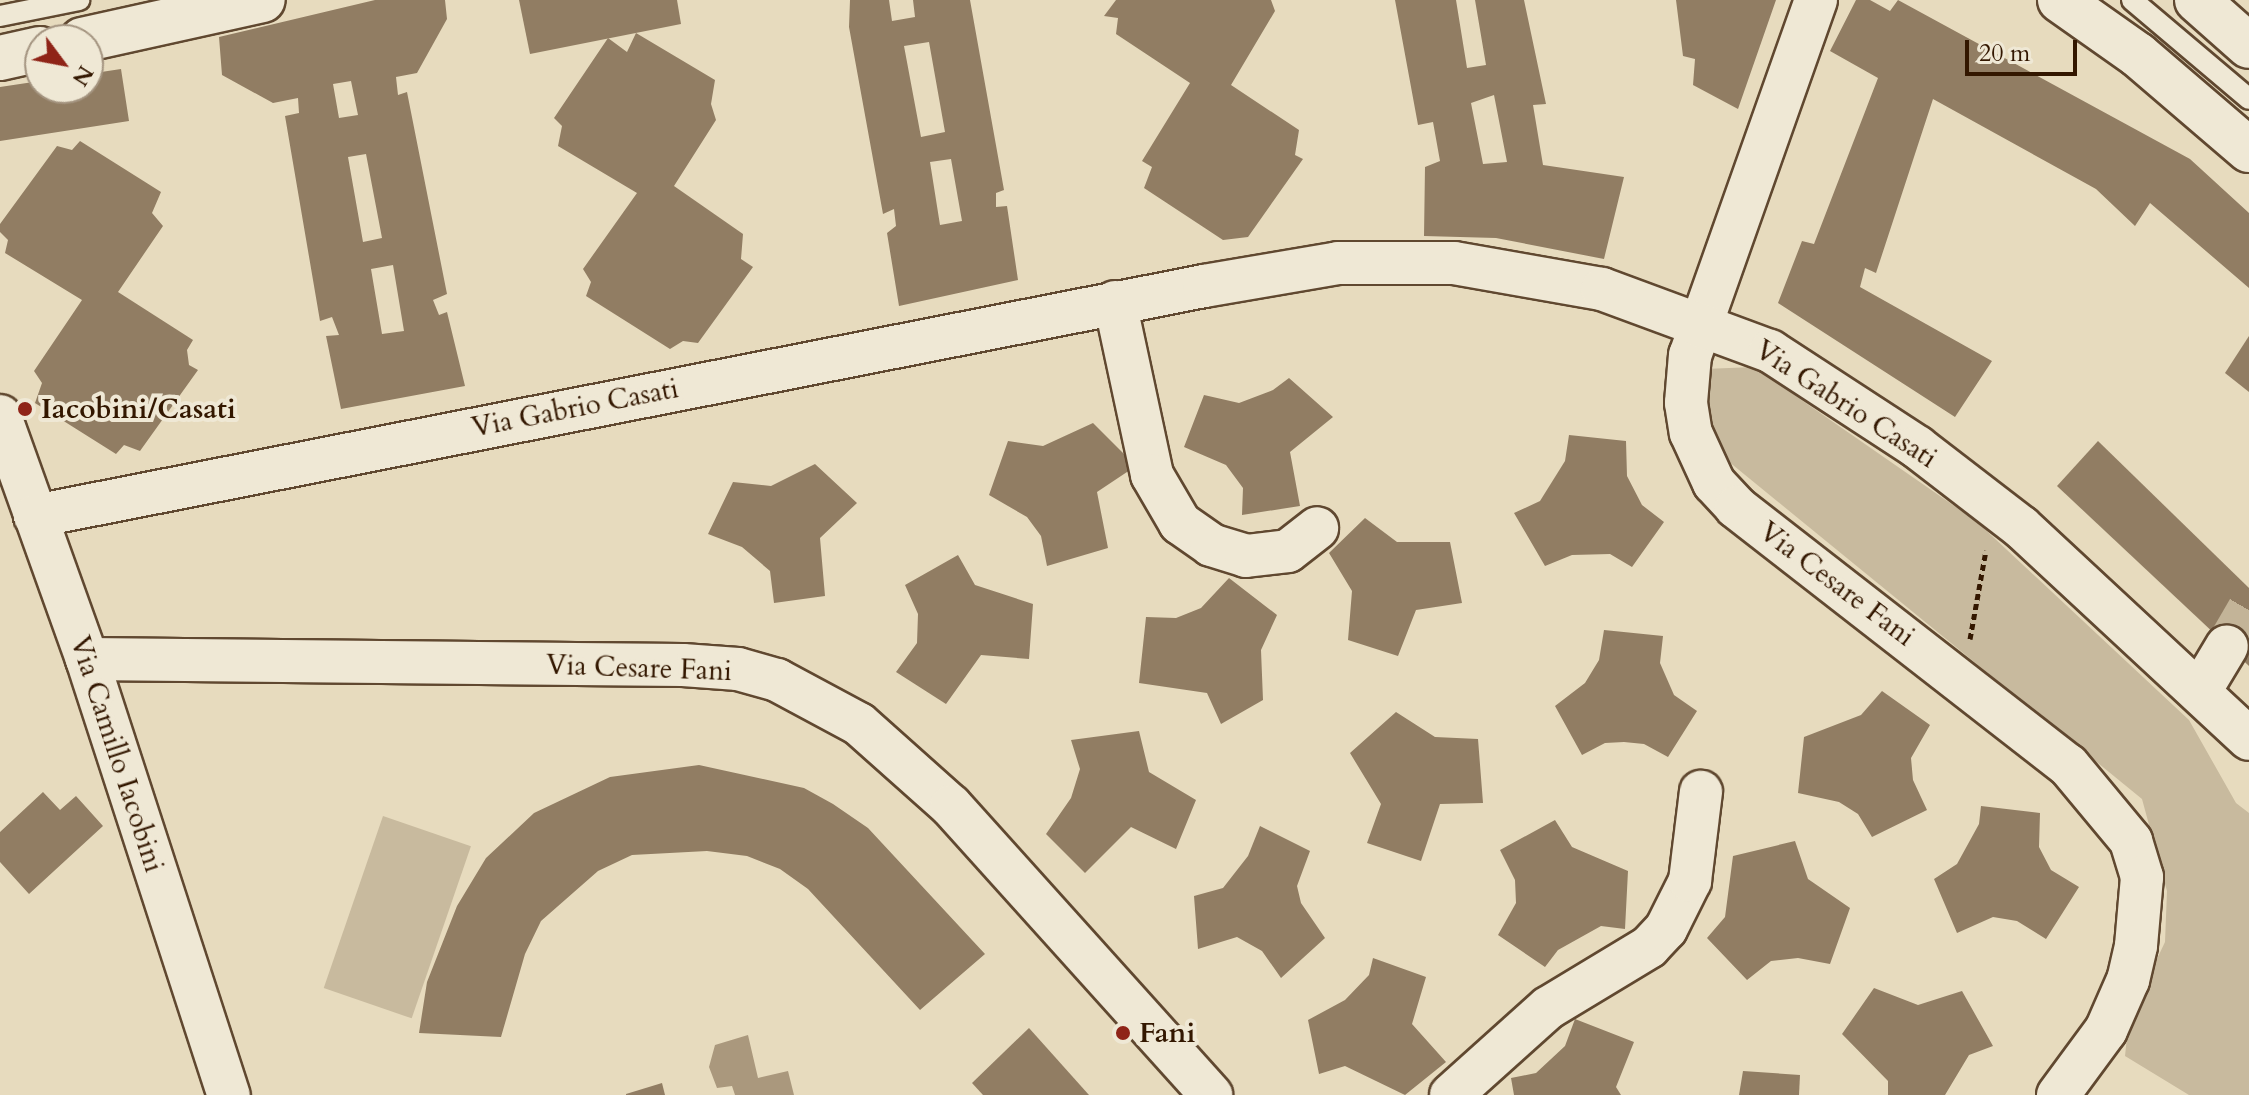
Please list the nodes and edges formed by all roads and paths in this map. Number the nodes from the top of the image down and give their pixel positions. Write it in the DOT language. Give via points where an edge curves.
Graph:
graph roads {
  1 [pos="79,0"];
  2 [pos="263,0"];
  3 [pos="1816,0"];
  4 [pos="2060,0"];
  5 [pos="2132,0"];
  6 [pos="2197,0"];
  7 [pos="0,16"];
  8 [pos="104,35"];
  9 [pos="2249,46"];
  10 [pos="24,53"];
  11 [pos="0,58"];
  12 [pos="2249,99"];
  13 [pos="2249,150"];
  14 [pos="1115,302"];
  15 [pos="1699,322"];
  16 [pos="0,416"];
  17 [pos="1994,506"];
  18 [pos="35,516"];
  19 [pos="1317,528"];
  20 [pos="2227,646"];
  21 [pos="87,659"];
  22 [pos="1963,679"];
  23 [pos="2200,691"];
  24 [pos="2249,739"];
  25 [pos="1701,792"];
  26 [pos="229,1095"];
  27 [pos="1211,1095"];
  28 [pos="1451,1095"];
  29 [pos="2058,1095"];
  1 -- 7 [label="lane"];
  2 -- 8 [label="street"];
  3 -- 15 [label="street, Via Cesare Fani"];
  4 -- 13 [label="street" via="2138,55"];
  5 -- 12 [label="lane"];
  6 -- 9 [label="street"];
  10 -- 11 [label="street"];
  14 -- 15 [label="street, Via Gabrio Casati" via="1327,265 1422,261 1585,285"];
  14 -- 18 [label="street, Via Gabrio Casati"];
  14 -- 19 [label="street" via="1152,475 1180,523 1211,545 1246,556 1288,551"];
  15 -- 17 [label="street, Via Gabrio Casati" via="1770,351 1917,447"];
  15 -- 22 [label="street, Via Cesare Fani" via="1688,365 1687,416 1714,483 1751,520"];
  16 -- 18 [label="street, Via Camillo Iacobini"];
  17 -- 22 [label="path"];
  17 -- 23 [label="street, Via Gabrio Casati" via="2056,556"];
  18 -- 21 [label="street, Via Camillo Iacobini"];
  20 -- 23 [label="street"];
  21 -- 26 [label="street, Via Camillo Iacobini"];
  21 -- 27 [label="street, Via Cesare Fani" via="683,665 738,669 777,680 859,724 951,806"];
  22 -- 29 [label="street, Via Cesare Fani" via="2097,794 2131,841 2139,864 2138,938 2122,996 2106,1030"];
  23 -- 24 [label="street, Via Gabrio Casati"];
  25 -- 28 [label="street" via="1690,881 1666,929 1649,947 1562,997"];
}
